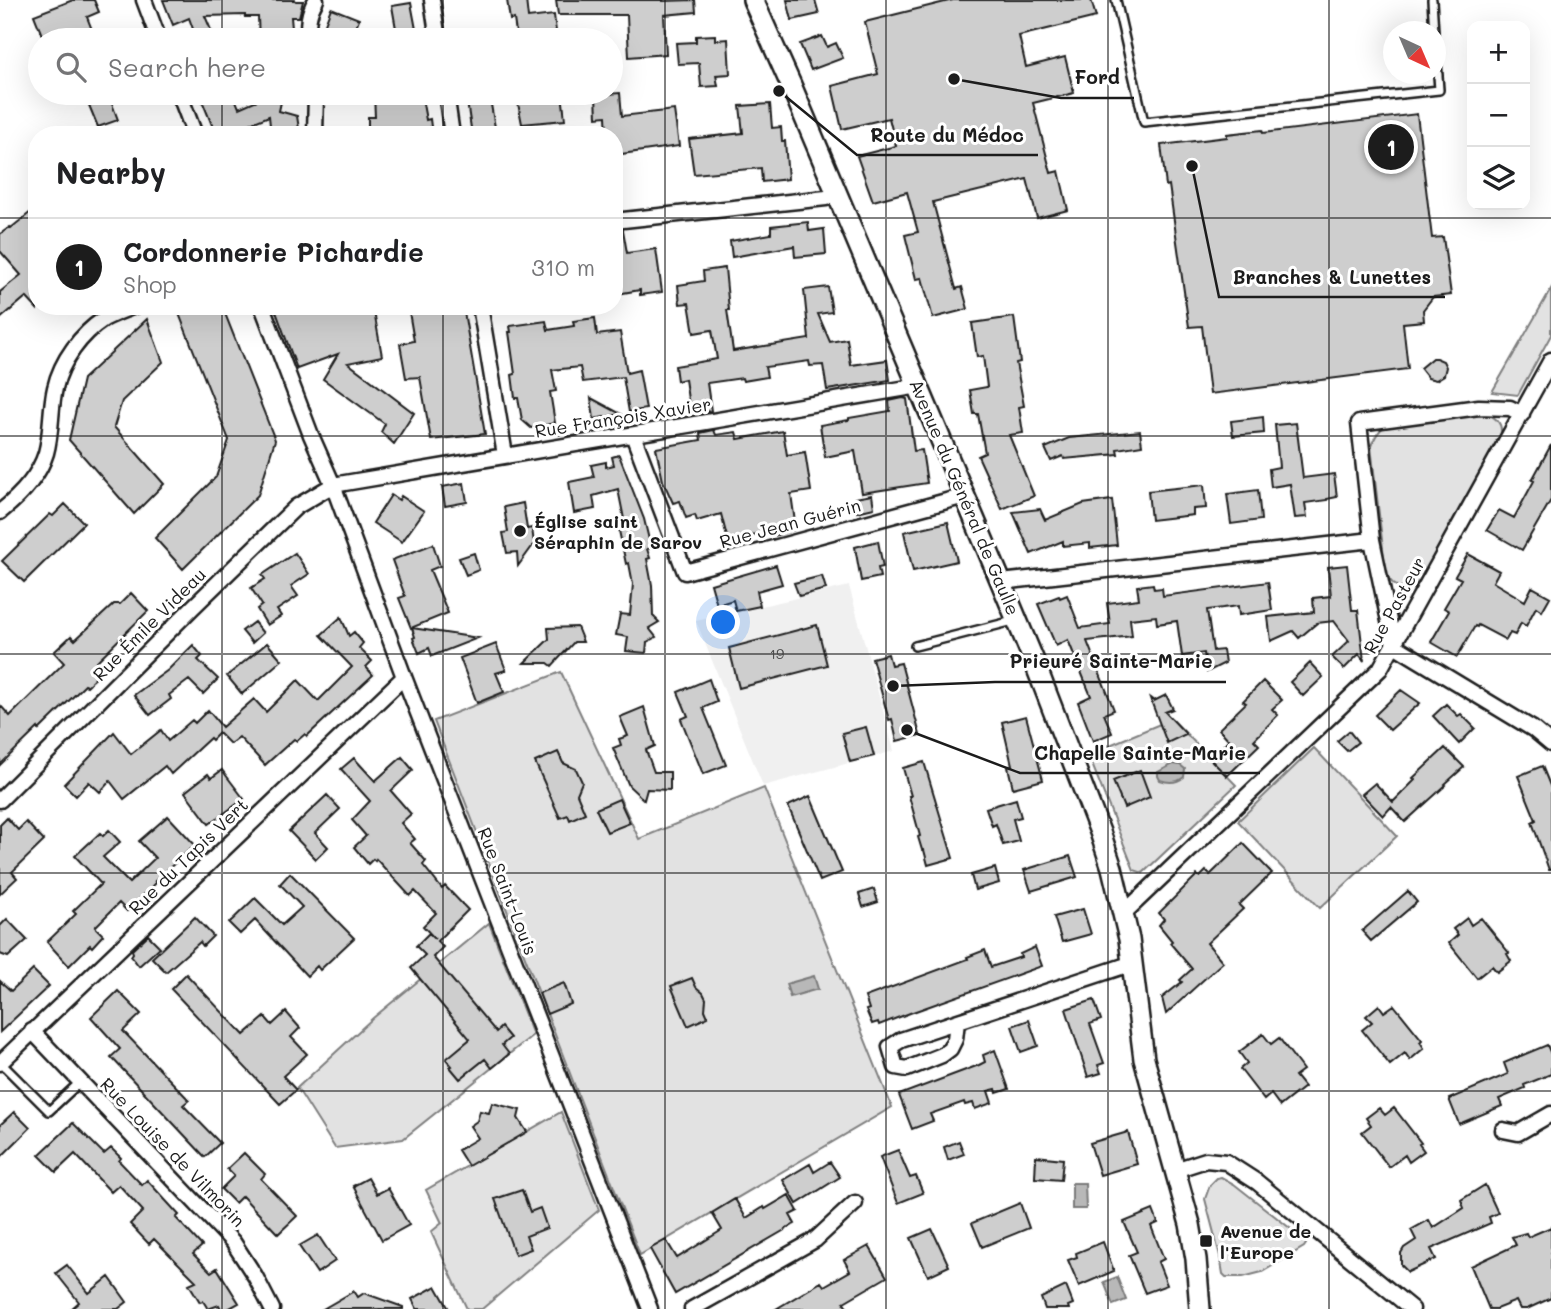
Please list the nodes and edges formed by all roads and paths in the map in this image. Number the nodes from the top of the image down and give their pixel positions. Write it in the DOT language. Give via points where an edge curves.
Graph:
graph roads {
  1 [pos="144,0"];
  2 [pos="316,0"];
  3 [pos="432,0"];
  4 [pos="753,0"];
  5 [pos="1116,0"];
  6 [pos="1432,0"];
  7 [pos="1433,21"];
  8 [pos="154,28"];
  9 [pos="308,28"];
  10 [pos="436,28"];
  11 [pos="1439,84"];
  12 [pos="184,105"];
  13 [pos="316,105"];
  14 [pos="448,105"];
  15 [pos="192,126"];
  16 [pos="315,126"];
  17 [pos="451,126"];
  18 [pos="835,194"];
  19 [pos="623,219"];
  20 [pos="114,315"];
  21 [pos="265,315"];
  22 [pos="482,315"];
  23 [pos="1551,360"];
  24 [pos="919,386"];
  25 [pos="1522,414"];
  26 [pos="633,435"];
  27 [pos="505,456"];
  28 [pos="333,485"];
  29 [pos="965,496"];
  30 [pos="0,512"];
  31 [pos="1372,540"];
  32 [pos="1001,582"];
  33 [pos="1017,620"];
  34 [pos="1394,645"];
  35 [pos="915,646"];
  36 [pos="404,677"];
  37 [pos="1551,744"];
  38 [pos="0,800"];
  39 [pos="1124,913"];
  40 [pos="1133,963"];
  41 [pos="957,1022"];
  42 [pos="32,1031"];
  43 [pos="0,1062"];
  44 [pos="80,1082"];
  45 [pos="1551,1114"];
  46 [pos="1503,1130"];
  47 [pos="1175,1170"];
  48 [pos="855,1203"];
  49 [pos="272,1309"];
  50 [pos="650,1309"];
  51 [pos="692,1309"];
  52 [pos="1200,1309"];
  53 [pos="1412,1309"];
  1 -- 8 [label="street"];
  2 -- 9 [label="street"];
  3 -- 10 [label="street"];
  4 -- 18 [label="main road, Avenue du Général de Gaulle"];
  5 -- 11 [label="lane" via="1144,122 1439,90"];
  6 -- 7 [label="lane"];
  12 -- 15 [label="street"];
  13 -- 16 [label="street"];
  14 -- 17 [label="street"];
  18 -- 19 [label="street"];
  18 -- 24 [label="main road, Avenue du Général de Gaulle"];
  20 -- 30 [label="street" via="71,350 55,386 46,453 36,475"];
  21 -- 28 [label="street, Rue Saint-Louis"];
  22 -- 27 [label="street"];
  23 -- 25 [label="street, Rue Pasteur"];
  24 -- 26 [label="street, Rue François Xavier"];
  24 -- 29 [label="main road, Avenue du Général de Gaulle"];
  25 -- 31 [label="street" via="1510,408 1479,407 1359,423"];
  25 -- 34 [label="street, Rue Pasteur"];
  26 -- 27 [label="street, Rue François Xavier"];
  26 -- 29 [label="street, Rue Jean Guérin" via="685,572"];
  27 -- 28 [label="street, Rue François Xavier"];
  28 -- 36 [label="street, Rue Saint-Louis"];
  28 -- 38 [label="street, Rue Émile Videau" via="296,507"];
  29 -- 32 [label="main road, Avenue du Général de Gaulle"];
  31 -- 32 [label="street"];
  31 -- 34 [label="street"];
  32 -- 33 [label="main road, Avenue du Général de Gaulle"];
  33 -- 35 [label="lane"];
  33 -- 39 [label="main road, Avenue du Général de Gaulle" via="1100,832"];
  34 -- 37 [label="street"];
  34 -- 39 [label="street, Rue Pasteur" via="1380,669"];
  36 -- 42 [label="street, Rue du Tapis Vert"];
  36 -- 50 [label="street, Rue Saint-Louis"];
  39 -- 40 [label="main road, Avenue du Général de Gaulle"];
  40 -- 41 [label="street"];
  40 -- 47 [label="main road, Avenue du Général de Gaulle" via="1144,1059"];
  41 -- 41 [label="street" via="901,1040 890,1048 895,1067 907,1069 942,1055 950,1049"];
  42 -- 43 [label="street, Rue du Tapis Vert"];
  42 -- 44 [label="street, Rue Louise de Vilmorin"];
  43 -- 44 [label="lane" via="49,1111"];
  44 -- 49 [label="street, Rue Louise de Vilmorin" via="233,1242"];
  45 -- 46 [label="street" via="1518,1133"];
  47 -- 52 [label="main road" via="1193,1241"];
  47 -- 53 [label="street" via="1206,1160 1226,1162 1257,1182"];
  48 -- 51 [label="street" via="815,1240"];
}
